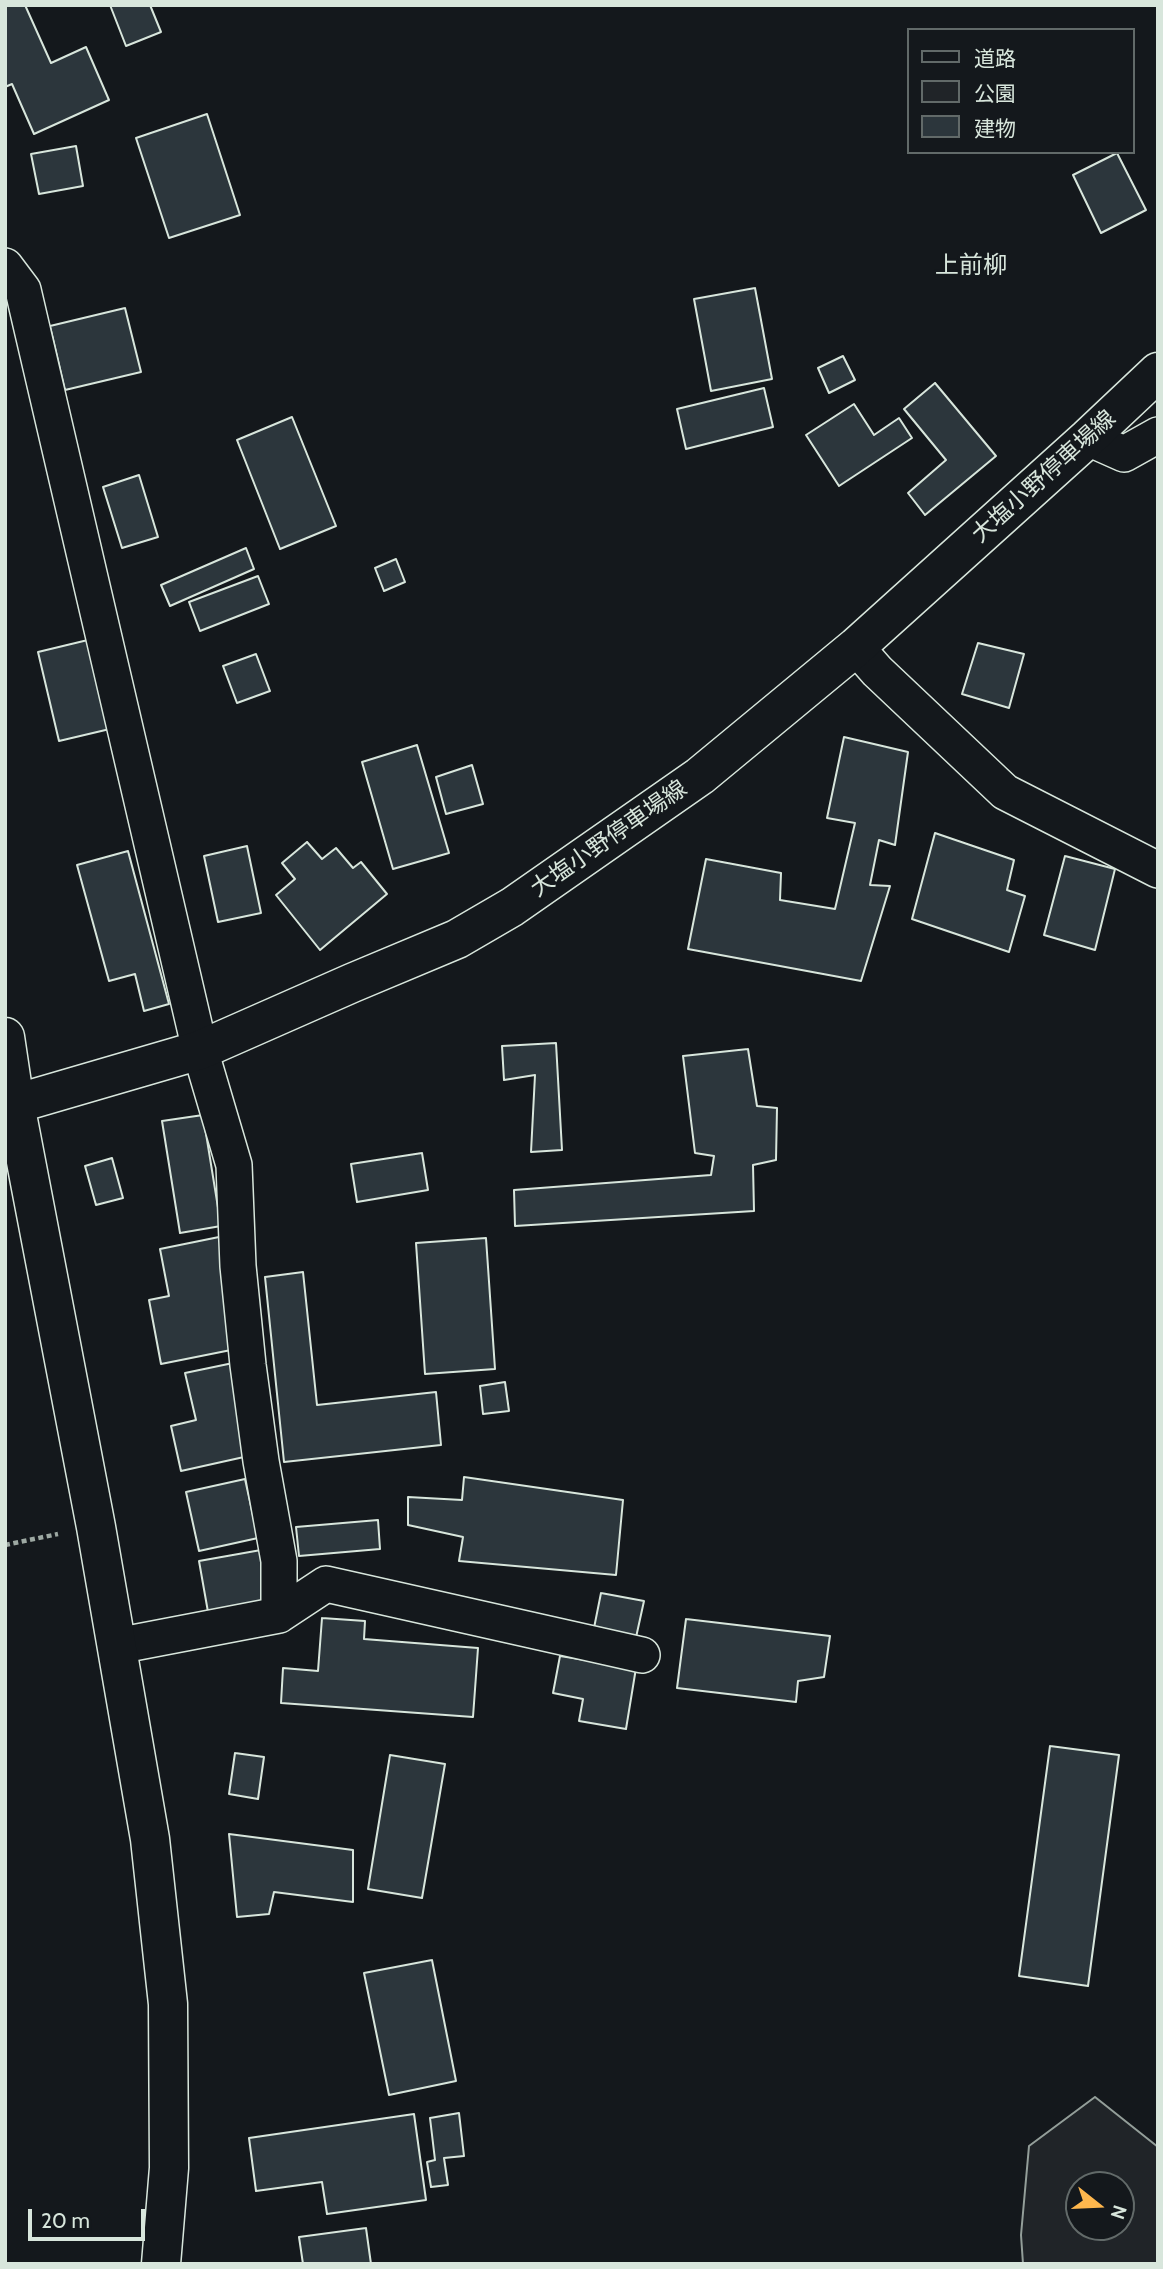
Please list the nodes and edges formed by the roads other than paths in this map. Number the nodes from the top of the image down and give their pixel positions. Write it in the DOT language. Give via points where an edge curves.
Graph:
graph roads {
  1 [pos="5,267"];
  2 [pos="1158,372"];
  3 [pos="1158,435"];
  4 [pos="1088,438"];
  5 [pos="856,647"];
  6 [pos="1158,870"];
  7 [pos="5,1037"];
  8 [pos="200,1050"];
  9 [pos="15,1104"];
  10 [pos="278,1615"];
  11 [pos="117,1646"];
  12 [pos="642,1655"];
  13 [pos="162,2264"];
  1 -- 8 [label="street" via="23,290"];
  2 -- 4 [label="main road, 大塩小野停車場線"];
  3 -- 4 [label="street" via="1124,454"];
  4 -- 5 [label="main road, 大塩小野停車場線"];
  5 -- 6 [label="street" via="1005,792"];
  5 -- 8 [label="main road, 大塩小野停車場線" via="699,776 512,907 457,939"];
  7 -- 9 [label="main road"];
  8 -- 9 [label="main road, 大塩小野停車場線"];
  8 -- 10 [label="street" via="234,1165 248,1364 279,1561"];
  9 -- 11 [label="main road"];
  10 -- 11 [label="street"];
  10 -- 12 [label="street" via="326,1584"];
  11 -- 13 [label="main road" via="150,1839 167,2004 169,2168"];
}
